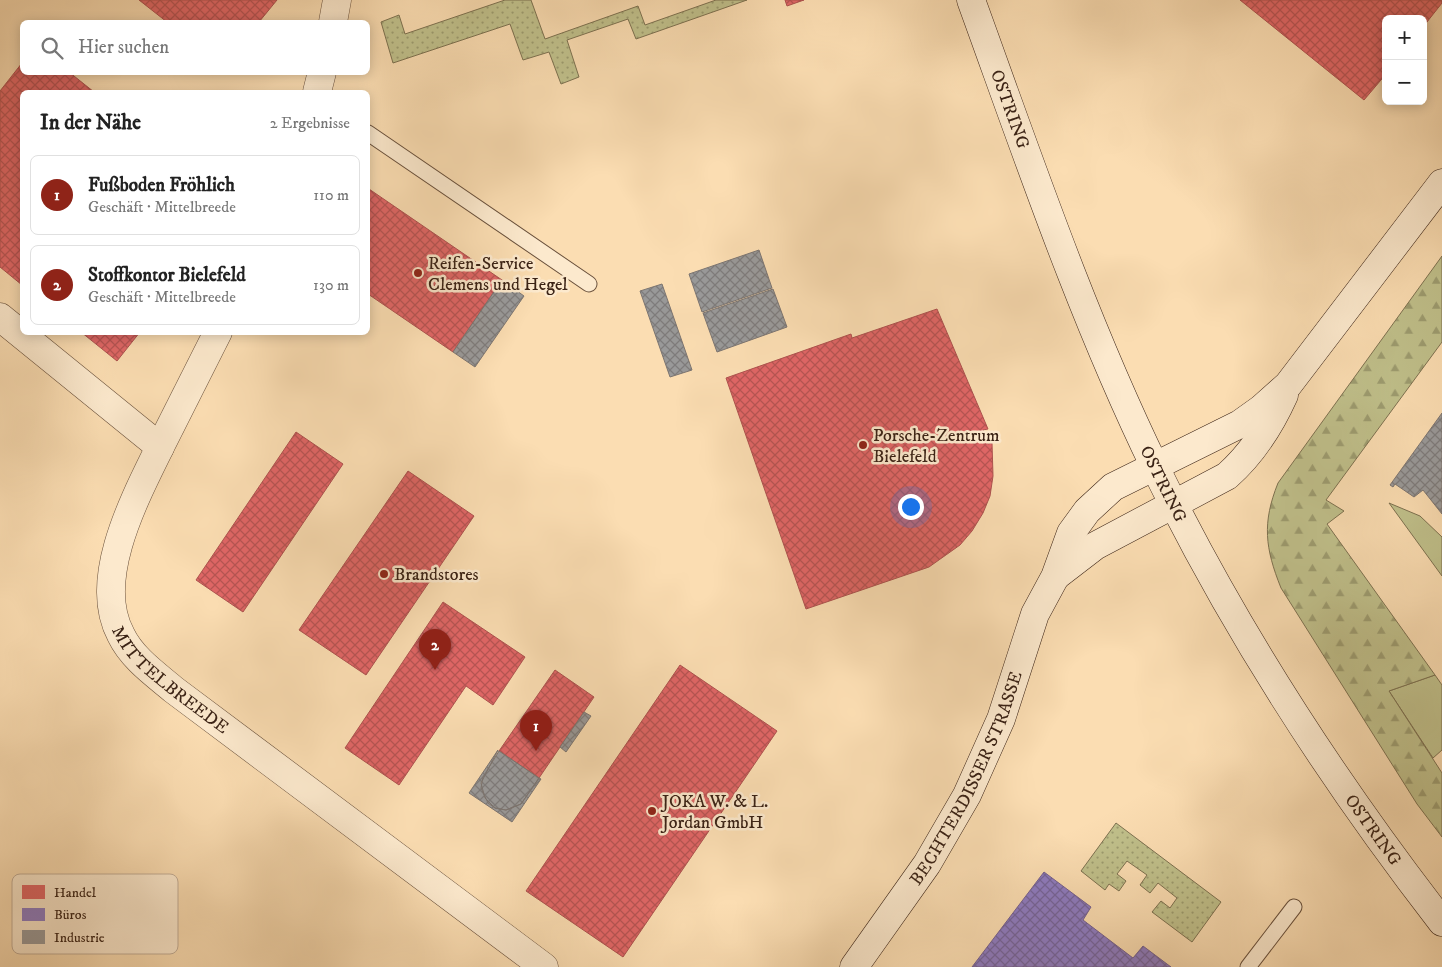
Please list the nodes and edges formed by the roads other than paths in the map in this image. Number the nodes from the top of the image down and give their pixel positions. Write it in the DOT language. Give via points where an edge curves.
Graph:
graph roads {
  1 [pos="337,0"];
  2 [pos="971,0"];
  3 [pos="332,20"];
  4 [pos="321,75"];
  5 [pos="318,90"];
  6 [pos="370,134"];
  7 [pos="1437,199"];
  8 [pos="589,284"];
  9 [pos="0,317"];
  10 [pos="20,333"];
  11 [pos="22,335"];
  12 [pos="216,335"];
  13 [pos="1288,385"];
  14 [pos="160,447"];
  15 [pos="1154,465"];
  16 [pos="1174,504"];
  17 [pos="1055,577"];
  18 [pos="1294,907"];
  19 [pos="1442,922"];
  20 [pos="544,967"];
  21 [pos="854,967"];
  22 [pos="1248,967"];
  1 -- 3 [label="street"];
  2 -- 15 [label="street, OSTRING" via="1063,250"];
  4 -- 5 [label="street"];
  6 -- 8 [label="lane"];
  7 -- 13 [label="street, BECHTERDISSER STRASSE"];
  9 -- 10 [label="street"];
  11 -- 14 [label="street"];
  12 -- 14 [label="street, MITTELBREEDE"];
  13 -- 15 [label="street, BECHTERDISSER STRASSE" via="1240,424"];
  13 -- 16 [label="street, BECHTERDISSER STRASSE" via="1272,420 1243,462 1211,486"];
  14 -- 20 [label="street, MITTELBREEDE" via="122,532 112,578 114,618 132,651 174,690"];
  15 -- 16 [label="street, OSTRING"];
  15 -- 17 [label="street, BECHTERDISSER STRASSE" via="1113,486 1087,511 1071,533"];
  16 -- 17 [label="street, BECHTERDISSER STRASSE" via="1095,546"];
  16 -- 19 [label="street, OSTRING" via="1207,568 1287,704 1382,843"];
  17 -- 21 [label="street, BECHTERDISSER STRASSE" via="1035,614 1001,719 967,795 927,864"];
  18 -- 22 [label="lane"];
}
